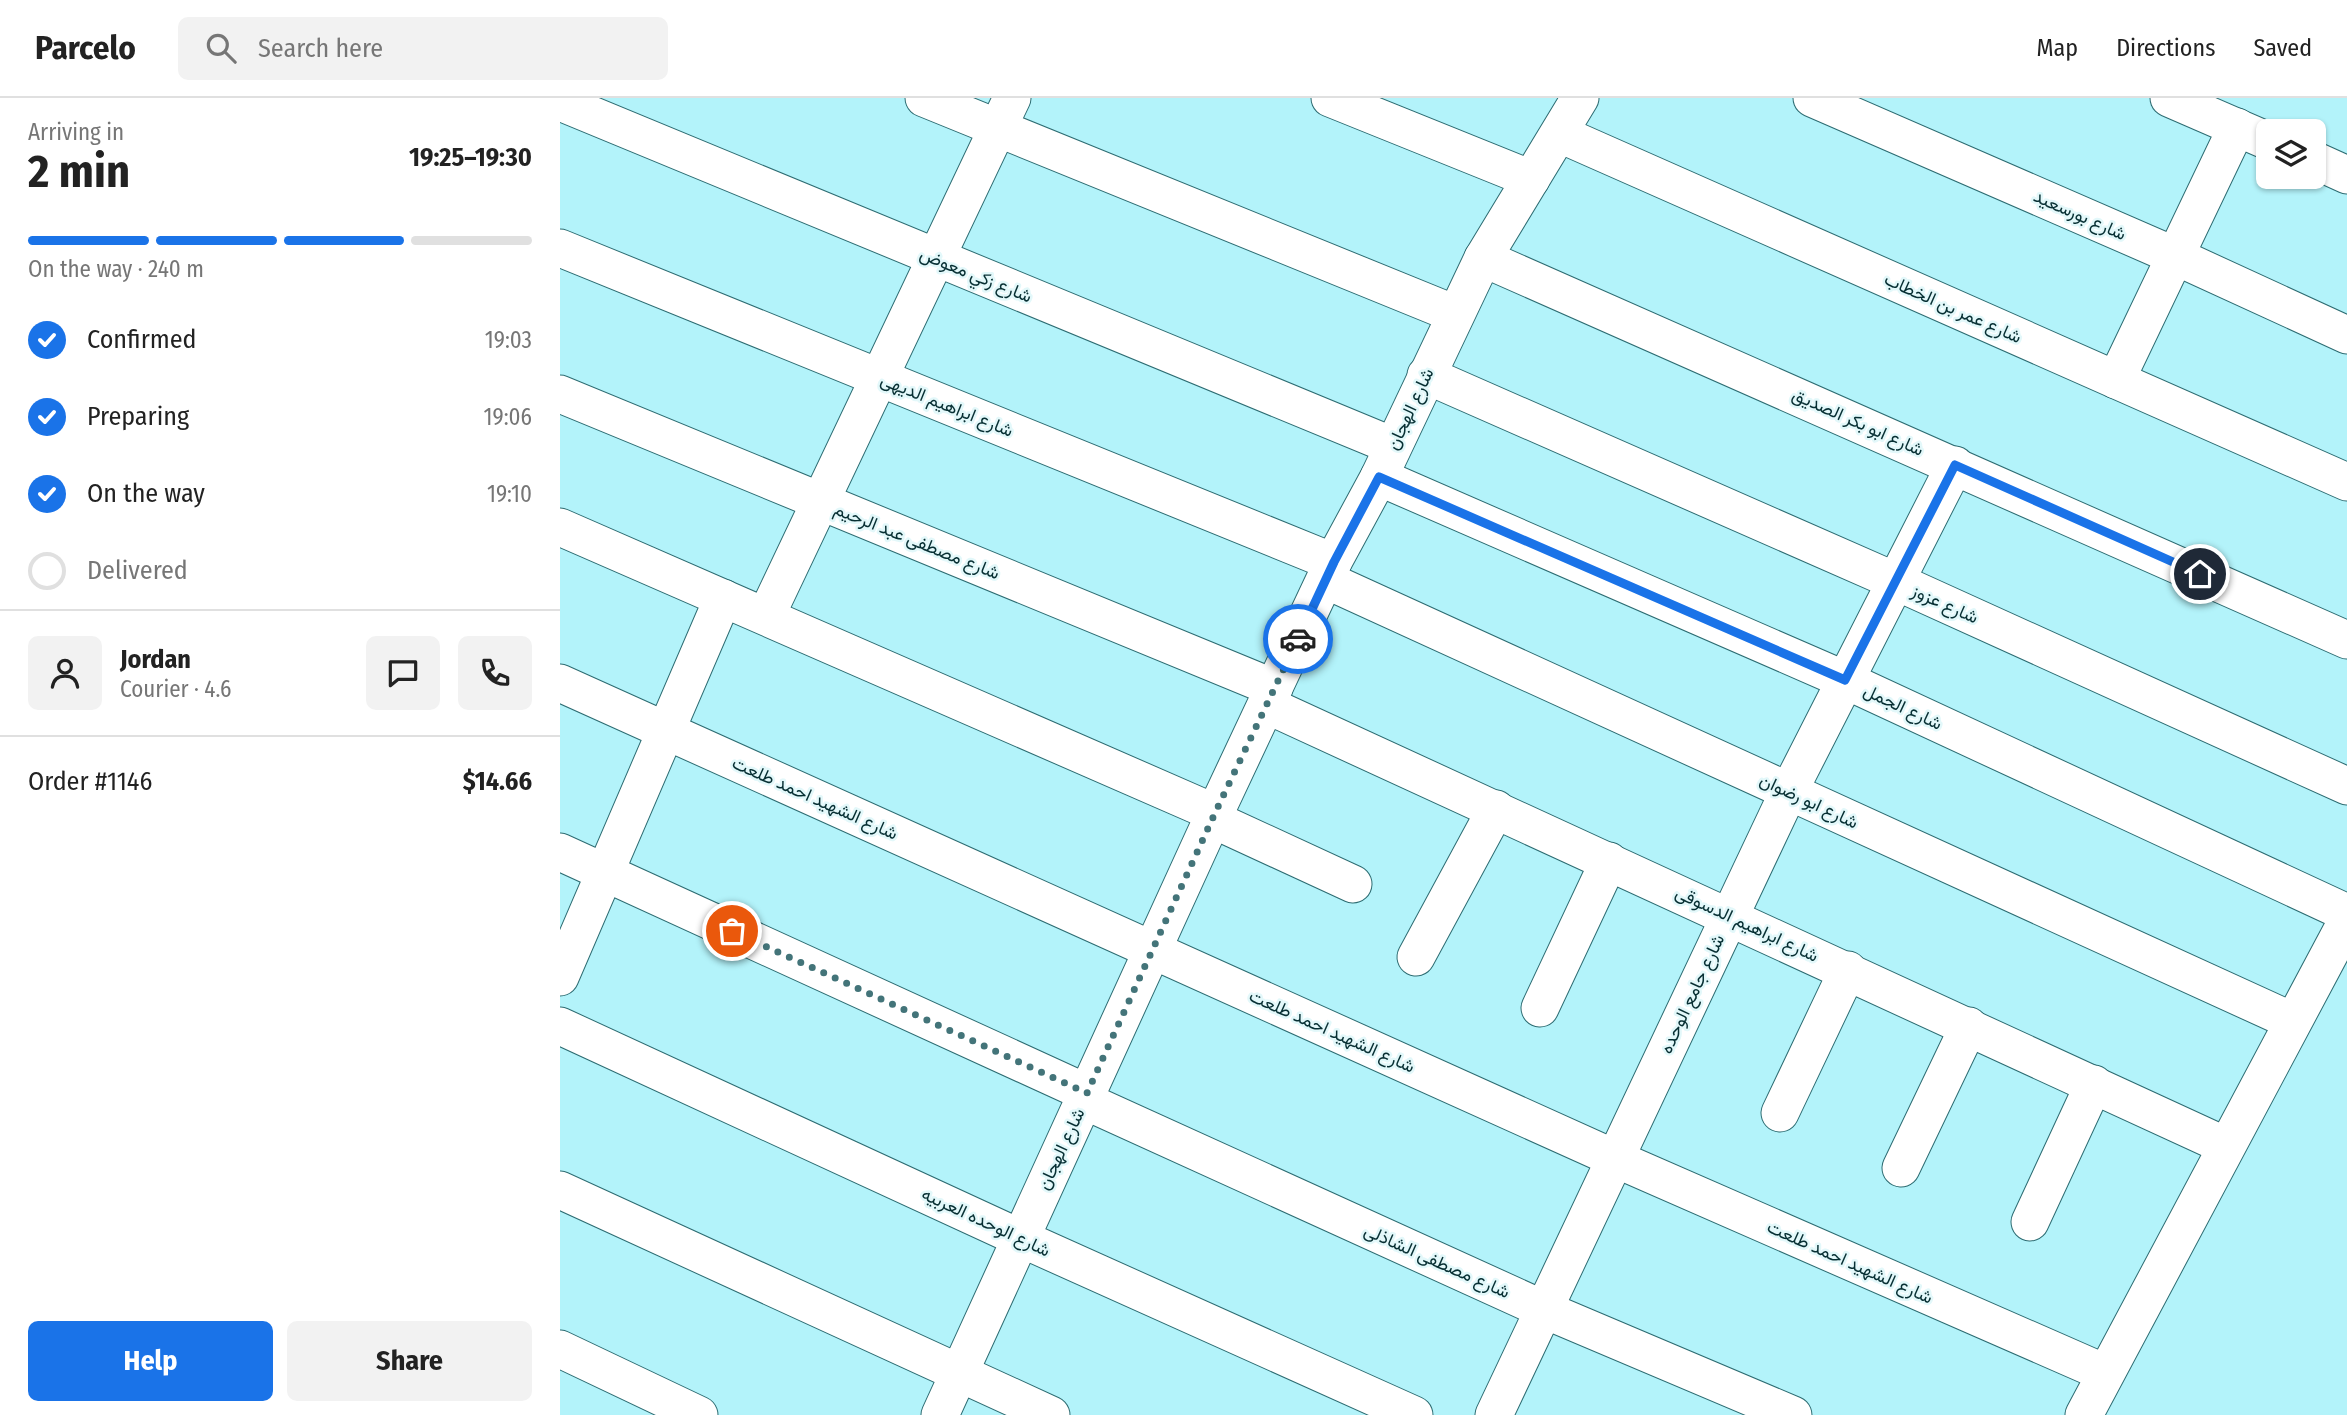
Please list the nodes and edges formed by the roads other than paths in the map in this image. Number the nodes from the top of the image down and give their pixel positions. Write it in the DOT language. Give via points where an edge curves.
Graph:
graph roads {
  1 [pos="923,98"];
  2 [pos="1330,98"];
  3 [pos="1580,98"];
  4 [pos="1812,98"];
  5 [pos="2169,98"];
  6 [pos="560,103"];
  7 [pos="1005,113"];
  8 [pos="1560,134"];
  9 [pos="2252,134"];
  10 [pos="2326,165"];
  11 [pos="2347,175"];
  12 [pos="1531,179"];
  13 [pos="560,248"];
  14 [pos="2175,256"];
  15 [pos="936,258"];
  16 [pos="1483,258"];
  17 [pos="1455,314"];
  18 [pos="2347,335"];
  19 [pos="1426,375"];
  20 [pos="879,378"];
  21 [pos="2116,380"];
  22 [pos="560,394"];
  23 [pos="1386,462"];
  24 [pos="1955,465"];
  25 [pos="2347,482"];
  26 [pos="821,501"];
  27 [pos="560,527"];
  28 [pos="1330,571"];
  29 [pos="1895,582"];
  30 [pos="723,598"];
  31 [pos="766,616"];
  32 [pos="2347,640"];
  33 [pos="1845,680"];
  34 [pos="560,683"];
  35 [pos="1270,696"];
  36 [pos="666,731"];
  37 [pos="2347,786"];
  38 [pos="1789,792"];
  39 [pos="1496,809"];
  40 [pos="1213,816"];
  41 [pos="560,852"];
  42 [pos="1609,861"];
  43 [pos="605,873"];
  44 [pos="1353,884"];
  45 [pos="2347,913"];
  46 [pos="1729,915"];
  47 [pos="2347,921"];
  48 [pos="1153,950"];
  49 [pos="1416,957"];
  50 [pos="1848,970"];
  51 [pos="560,977"];
  52 [pos="1540,1008"];
  53 [pos="2292,1021"];
  54 [pos="560,1026"];
  55 [pos="1969,1026"];
  56 [pos="2094,1084"];
  57 [pos="1085,1096"];
  58 [pos="1780,1114"];
  59 [pos="2226,1146"];
  60 [pos="1616,1159"];
  61 [pos="1900,1168"];
  62 [pos="560,1190"];
  63 [pos="2030,1222"];
  64 [pos="1020,1238"];
  65 [pos="1545,1310"];
  66 [pos="560,1349"];
  67 [pos="2105,1373"];
  68 [pos="960,1374"];
  69 [pos="699,1415"];
  70 [pos="940,1415"];
  71 [pos="1051,1415"];
  72 [pos="1415,1415"];
  73 [pos="1494,1415"];
  74 [pos="1793,1415"];
  75 [pos="2084,1415"];
  1 -- 7 [label="street"];
  2 -- 12 [label="street"];
  3 -- 8 [label="street, شارع الهجان"];
  4 -- 14 [label="street, شارع بورسعيد"];
  5 -- 9 [label="street"];
  6 -- 15 [label="street, شارع زكي معوض"];
  7 -- 15 [label="street"];
  7 -- 17 [label="street"];
  8 -- 12 [label="street, شارع الهجان"];
  8 -- 21 [label="street, شارع عمر بن الخطاب"];
  9 -- 14 [label="street"];
  10 -- 11 [label="street"];
  12 -- 16 [label="street, شارع الهجان"];
  13 -- 20 [label="street, شارع ابراهيم الديهى"];
  14 -- 18 [label="street, شارع بورسعيد"];
  14 -- 21 [label="street"];
  15 -- 20 [label="street"];
  15 -- 23 [label="street, شارع زكي معوض"];
  16 -- 17 [label="street, شارع الهجان"];
  16 -- 24 [label="street, شارع ابو بكر الصديق"];
  17 -- 19 [label="street, شارع الهجان"];
  19 -- 23 [label="street, شارع الهجان"];
  19 -- 29 [label="street, شارع عزوز"];
  20 -- 26 [label="street"];
  20 -- 28 [label="street, شارع ابراهيم الديهى"];
  21 -- 25 [label="street, شارع عمر بن الخطاب"];
  22 -- 26 [label="street, شارع مصطفى عبد الرحيم"];
  23 -- 28 [label="street, شارع الهجان"];
  23 -- 33 [label="street, شارع الجمل"];
  24 -- 29 [label="street, شارع جامع الوحده"];
  24 -- 32 [label="street, شارع ابو بكر الصديق"];
  26 -- 31 [label="street"];
  26 -- 35 [label="street, شارع مصطفى عبد الرحيم"];
  27 -- 30 [label="street"];
  28 -- 35 [label="street, شارع الهجان"];
  28 -- 38 [label="street, شارع ابو رضوان"];
  29 -- 33 [label="street, شارع جامع الوحده"];
  29 -- 37 [label="street, شارع عزوز"];
  30 -- 31 [label="street"];
  30 -- 36 [label="street"];
  31 -- 40 [label="street"];
  33 -- 38 [label="street, شارع جامع الوحده"];
  33 -- 45 [label="street, شارع الجمل"];
  34 -- 36 [label="street, شارع الشهيد احمد طلعت"];
  35 -- 39 [label="street, شارع ابراهيم الدسوقى"];
  35 -- 40 [label="street, شارع الهجان"];
  36 -- 43 [label="street"];
  36 -- 48 [label="street, شارع الشهيد احمد طلعت"];
  38 -- 46 [label="street, شارع جامع الوحده"];
  38 -- 53 [label="street, شارع ابو رضوان"];
  39 -- 42 [label="street, شارع ابراهيم الدسوقى"];
  39 -- 49 [label="street"];
  40 -- 44 [label="street"];
  40 -- 48 [label="street, شارع الهجان"];
  41 -- 43 [label="street, شارع مصطفى الشاذلى"];
  42 -- 46 [label="street, شارع ابراهيم الدسوقى"];
  42 -- 52 [label="street"];
  43 -- 51 [label="street"];
  43 -- 57 [label="street, شارع مصطفى الشاذلى"];
  46 -- 50 [label="street, شارع ابراهيم الدسوقى"];
  46 -- 60 [label="street, شارع جامع الوحده"];
  47 -- 53 [label="street"];
  48 -- 57 [label="street, شارع الهجان"];
  48 -- 60 [label="street, شارع الشهيد احمد طلعت"];
  50 -- 55 [label="street, شارع ابراهيم الدسوقى"];
  50 -- 58 [label="street"];
  53 -- 59 [label="street"];
  54 -- 64 [label="street, شارع الوحده العربيه"];
  55 -- 56 [label="street, شارع ابراهيم الدسوقى"];
  55 -- 61 [label="street"];
  56 -- 59 [label="street, شارع ابراهيم الدسوقى"];
  56 -- 63 [label="street"];
  57 -- 64 [label="street, شارع الهجان"];
  57 -- 65 [label="street, شارع مصطفى الشاذلى"];
  59 -- 67 [label="street"];
  60 -- 65 [label="street, شارع جامع الوحده"];
  60 -- 67 [label="street, شارع الشهيد احمد طلعت"];
  62 -- 68 [label="street"];
  64 -- 68 [label="street, شارع الهجان"];
  64 -- 72 [label="street, شارع الوحده العربيه"];
  65 -- 73 [label="street, شارع جامع الوحده"];
  65 -- 74 [label="street, شارع مصطفى الشاذلى"];
  66 -- 69 [label="street"];
  67 -- 75 [label="street"];
  68 -- 70 [label="street, شارع الهجان"];
  68 -- 71 [label="street"];
}
